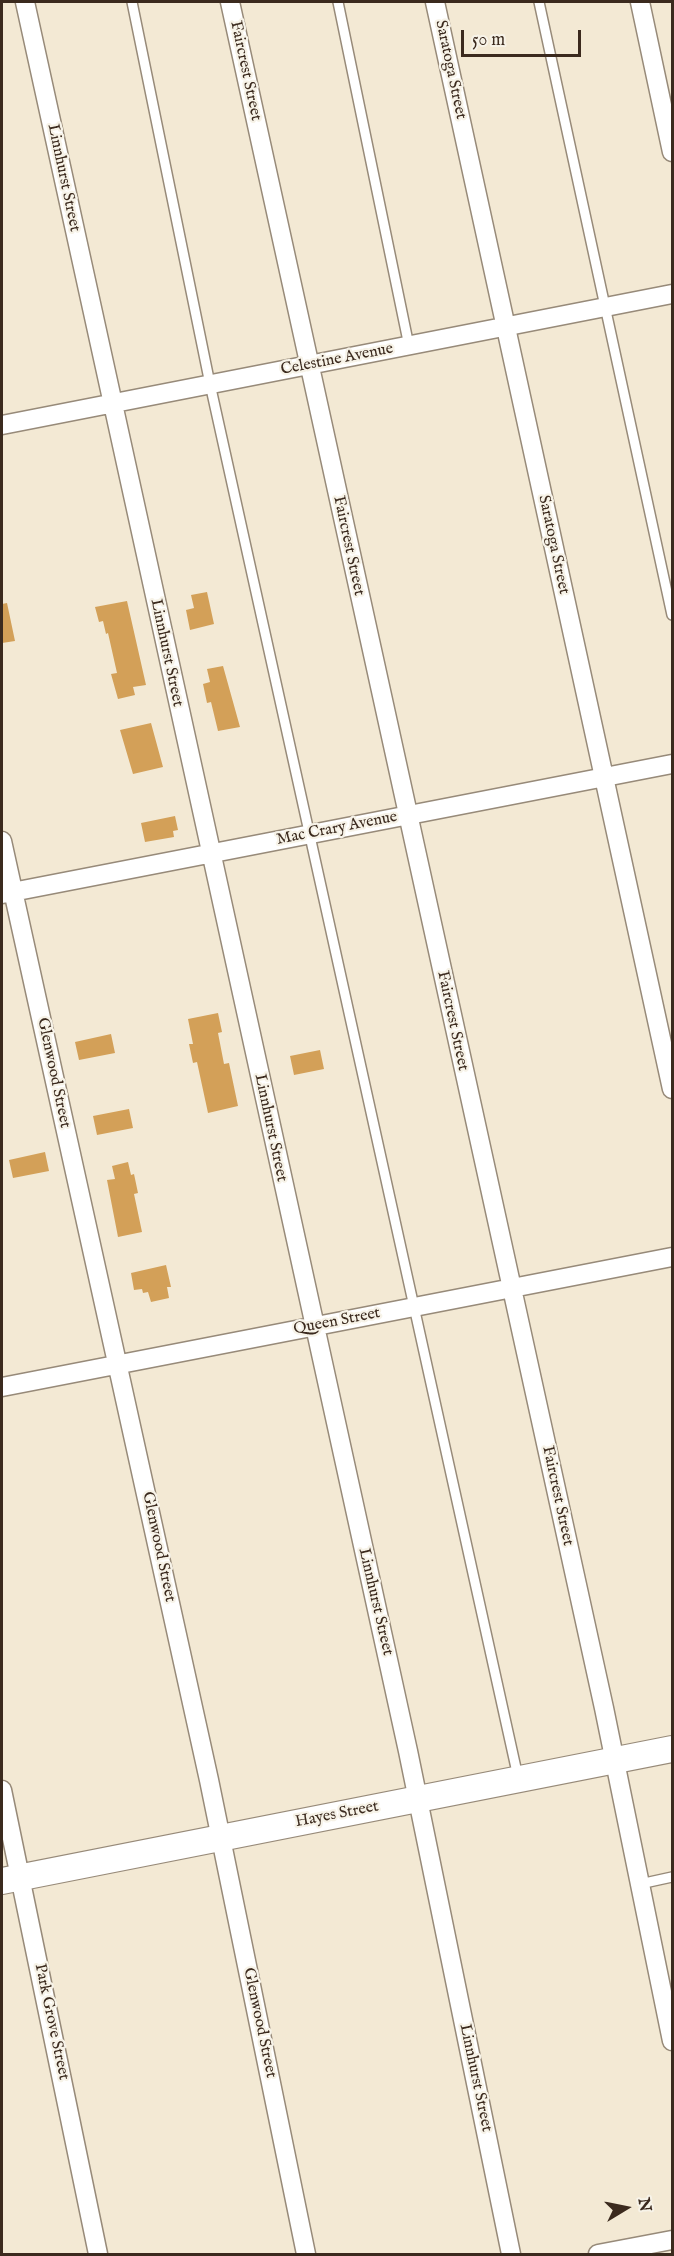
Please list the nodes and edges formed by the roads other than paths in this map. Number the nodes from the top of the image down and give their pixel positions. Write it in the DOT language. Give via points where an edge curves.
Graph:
graph roads {
  1 [pos="25,2"];
  2 [pos="132,2"];
  3 [pos="230,2"];
  4 [pos="338,2"];
  5 [pos="435,2"];
  6 [pos="539,2"];
  7 [pos="640,2"];
  8 [pos="672,152"];
  9 [pos="672,294"];
  10 [pos="605,308"];
  11 [pos="505,327"];
  12 [pos="409,346"];
  13 [pos="308,365"];
  14 [pos="210,384"];
  15 [pos="111,403"];
  16 [pos="2,425"];
  17 [pos="672,615"];
  18 [pos="672,764"];
  19 [pos="603,777"];
  20 [pos="407,816"];
  21 [pos="311,834"];
  22 [pos="2,842"];
  23 [pos="210,854"];
  24 [pos="7,893"];
  25 [pos="672,1089"];
  26 [pos="672,1257"];
  27 [pos="511,1288"];
  28 [pos="415,1306"];
  29 [pos="314,1326"];
  30 [pos="117,1365"];
  31 [pos="2,1387"];
  32 [pos="672,1749"];
  33 [pos="615,1761"];
  34 [pos="519,1779"];
  35 [pos="2,1790"];
  36 [pos="418,1799"];
  37 [pos="221,1838"];
  38 [pos="672,1877"];
  39 [pos="11,1880"];
  40 [pos="640,1884"];
  41 [pos="672,2041"];
  42 [pos="672,2240"];
  43 [pos="98,2254"];
  44 [pos="306,2254"];
  45 [pos="511,2254"];
  46 [pos="598,2254"];
  1 -- 15 [label="street, Linnhurst Street"];
  2 -- 14 [label="lane"];
  3 -- 13 [label="street, Faircrest Street"];
  4 -- 12 [label="lane"];
  5 -- 11 [label="street, Saratoga Street"];
  6 -- 10 [label="lane"];
  7 -- 8 [label="street"];
  9 -- 10 [label="street, Celestine Avenue"];
  10 -- 11 [label="street, Celestine Avenue"];
  10 -- 17 [label="lane"];
  11 -- 12 [label="street, Celestine Avenue"];
  11 -- 19 [label="street, Saratoga Street"];
  12 -- 13 [label="street, Celestine Avenue"];
  13 -- 14 [label="street, Celestine Avenue"];
  13 -- 20 [label="street, Faircrest Street"];
  14 -- 15 [label="street, Celestine Avenue"];
  14 -- 21 [label="lane"];
  15 -- 16 [label="street, Celestine Avenue"];
  15 -- 23 [label="street, Linnhurst Street"];
  18 -- 19 [label="street, Mac Crary Avenue"];
  19 -- 20 [label="street, Mac Crary Avenue"];
  19 -- 25 [label="street, Saratoga Street"];
  20 -- 21 [label="street, Mac Crary Avenue"];
  20 -- 27 [label="street, Faircrest Street"];
  21 -- 23 [label="street, Mac Crary Avenue"];
  21 -- 28 [label="lane"];
  22 -- 24 [label="street, Glenwood Street"];
  23 -- 24 [label="street, Mac Crary Avenue"];
  23 -- 29 [label="street, Linnhurst Street"];
  24 -- 30 [label="street, Glenwood Street"];
  26 -- 27 [label="street, Queen Street"];
  27 -- 28 [label="street, Queen Street"];
  27 -- 33 [label="street, Faircrest Street"];
  28 -- 29 [label="street, Queen Street"];
  28 -- 34 [label="lane"];
  29 -- 30 [label="street, Queen Street"];
  29 -- 36 [label="street, Linnhurst Street"];
  30 -- 31 [label="street, Queen Street"];
  30 -- 37 [label="street, Glenwood Street"];
  32 -- 33 [label="street, Hayes Street"];
  33 -- 34 [label="street, Hayes Street"];
  33 -- 40 [label="street, Faircrest Street"];
  34 -- 36 [label="street, Hayes Street"];
  35 -- 39 [label="street, Park Grove Street"];
  36 -- 37 [label="street, Hayes Street"];
  36 -- 45 [label="street, Linnhurst Street"];
  37 -- 39 [label="street, Hayes Street"];
  37 -- 44 [label="street, Glenwood Street"];
  38 -- 40 [label="lane"];
  39 -- 43 [label="street, Park Grove Street"];
  40 -- 41 [label="street, Faircrest Street"];
  42 -- 46 [label="street"];
}
